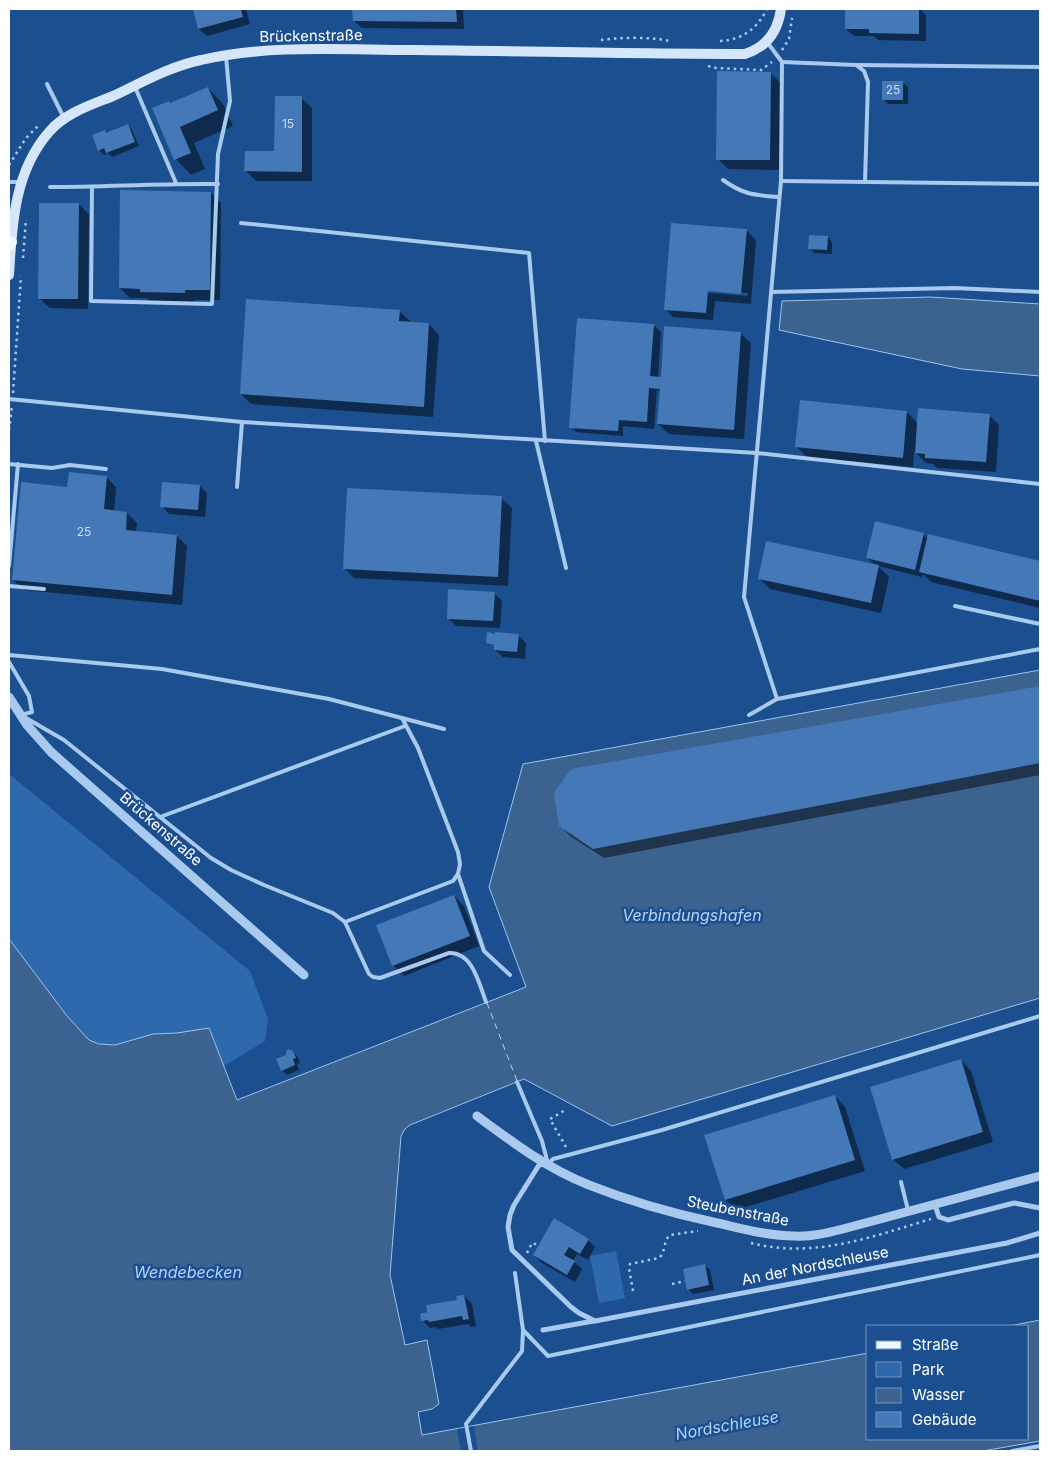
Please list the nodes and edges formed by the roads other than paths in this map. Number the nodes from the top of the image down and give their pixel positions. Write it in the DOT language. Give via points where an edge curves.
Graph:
graph roads {
  1 [pos="781,9"];
  2 [pos="766,42"];
  3 [pos="226,55"];
  4 [pos="782,62"];
  5 [pos="856,65"];
  6 [pos="1040,66"];
  7 [pos="47,84"];
  8 [pos="135,86"];
  9 [pos="64,118"];
  10 [pos="723,180"];
  11 [pos="781,181"];
  12 [pos="9,182"];
  13 [pos="21,182"];
  14 [pos="864,182"];
  15 [pos="176,183"];
  16 [pos="218,184"];
  17 [pos="1040,184"];
  18 [pos="50,187"];
  19 [pos="92,187"];
  20 [pos="779,197"];
  21 [pos="241,223"];
  22 [pos="10,244"];
  23 [pos="9,275"];
  24 [pos="771,292"];
  25 [pos="1040,292"];
  26 [pos="11,399"];
  27 [pos="242,422"];
  28 [pos="536,440"];
  29 [pos="545,441"];
  30 [pos="757,453"];
  31 [pos="9,464"];
  32 [pos="18,464"];
  33 [pos="106,468"];
  34 [pos="1040,484"];
  35 [pos="237,487"];
  36 [pos="9,566"];
  37 [pos="566,568"];
  38 [pos="9,586"];
  39 [pos="44,589"];
  40 [pos="955,606"];
  41 [pos="1040,624"];
  42 [pos="1040,649"];
  43 [pos="9,656"];
  44 [pos="9,662"];
  45 [pos="9,696"];
  46 [pos="777,699"];
  47 [pos="21,715"];
  48 [pos="749,715"];
  49 [pos="402,718"];
  50 [pos="405,726"];
  51 [pos="444,729"];
  52 [pos="160,817"];
  53 [pos="458,874"];
  54 [pos="345,922"];
  55 [pos="304,974"];
  56 [pos="510,975"];
  57 [pos="486,1002"];
  58 [pos="1040,1016"];
  59 [pos="517,1082"];
  60 [pos="477,1116"];
  61 [pos="548,1164"];
  62 [pos="1040,1176"];
  63 [pos="900,1182"];
  64 [pos="935,1205"];
  65 [pos="1040,1208"];
  66 [pos="908,1212"];
  67 [pos="1040,1233"];
  68 [pos="1040,1255"];
  69 [pos="514,1273"];
  70 [pos="594,1321"];
  71 [pos="523,1330"];
  72 [pos="543,1330"];
  73 [pos="1040,1446"];
  74 [pos="472,1451"];
  75 [pos="1012,1451"];
  1 -- 2 [label="main road" via="776,29"];
  2 -- 3 [label="main road, Brückenstraße" via="744,54 288,49"];
  2 -- 4 [label="lane"];
  3 -- 8 [label="main road, Brückenstraße" via="198,60"];
  3 -- 16 [label="lane" via="230,101 218,154"];
  4 -- 5 [label="lane"];
  4 -- 11 [label="lane"];
  5 -- 6 [label="lane"];
  5 -- 14 [label="lane" via="864,71 868,82"];
  7 -- 9 [label="lane"];
  8 -- 9 [label="main road, Brückenstraße"];
  8 -- 15 [label="lane"];
  9 -- 13 [label="main road, Brückenstraße" via="39,144"];
  10 -- 20 [label="lane" via="737,190 753,195"];
  11 -- 14 [label="lane"];
  11 -- 20 [label="lane"];
  12 -- 13 [label="lane"];
  13 -- 22 [label="main road, Brückenstraße"];
  14 -- 17 [label="lane"];
  15 -- 16 [label="lane"];
  15 -- 19 [label="lane"];
  16 -- 19 [label="lane" via="212,304 91,301"];
  18 -- 19 [label="lane"];
  20 -- 24 [label="lane"];
  21 -- 29 [label="lane" via="529,253"];
  22 -- 23 [label="main road, Brückenstraße"];
  24 -- 25 [label="lane" via="955,288"];
  24 -- 30 [label="lane"];
  26 -- 27 [label="lane"];
  27 -- 28 [label="lane"];
  27 -- 35 [label="lane"];
  28 -- 29 [label="lane"];
  28 -- 37 [label="lane"];
  29 -- 30 [label="lane"];
  30 -- 34 [label="lane"];
  30 -- 46 [label="lane" via="744,597"];
  31 -- 32 [label="lane"];
  32 -- 33 [label="lane"];
  32 -- 36 [label="lane"];
  38 -- 39 [label="lane"];
  40 -- 41 [label="lane"];
  42 -- 46 [label="lane"];
  43 -- 49 [label="lane" via="162,670 329,699"];
  44 -- 47 [label="lane" via="29,696 32,712"];
  45 -- 47 [label="street, Brückenstraße"];
  46 -- 48 [label="lane"];
  47 -- 52 [label="lane" via="64,740"];
  47 -- 55 [label="street, Brückenstraße" via="51,752"];
  49 -- 50 [label="lane"];
  49 -- 51 [label="lane"];
  50 -- 52 [label="lane"];
  50 -- 53 [label="lane" via="418,748 458,852"];
  52 -- 54 [label="lane" via="231,870 334,914"];
  53 -- 54 [label="lane" via="453,881"];
  53 -- 56 [label="lane" via="484,951"];
  54 -- 57 [label="lane" via="373,977 380,978 457,952 470,963"];
  58 -- 61 [label="lane" via="662,1130 553,1159"];
  59 -- 61 [label="lane" via="542,1141"];
  60 -- 61 [label="street, Steubenstraße"];
  61 -- 66 [label="street, Steubenstraße" via="588,1185 643,1204 768,1234 819,1234"];
  61 -- 70 [label="street" via="539,1165 514,1205 508,1221 512,1250 570,1307"];
  62 -- 64 [label="street, Steubenstraße"];
  63 -- 66 [label="lane"];
  64 -- 65 [label="street" via="939,1217 948,1220 1014,1203"];
  64 -- 66 [label="street, Steubenstraße"];
  67 -- 70 [label="street, An der Nordschleuse" via="1007,1243"];
  68 -- 71 [label="lane" via="548,1356"];
  69 -- 71 [label="lane"];
  70 -- 72 [label="street, An der Nordschleuse"];
  71 -- 74 [label="lane" via="522,1351 466,1424"];
  73 -- 75 [label="lane"];
}
